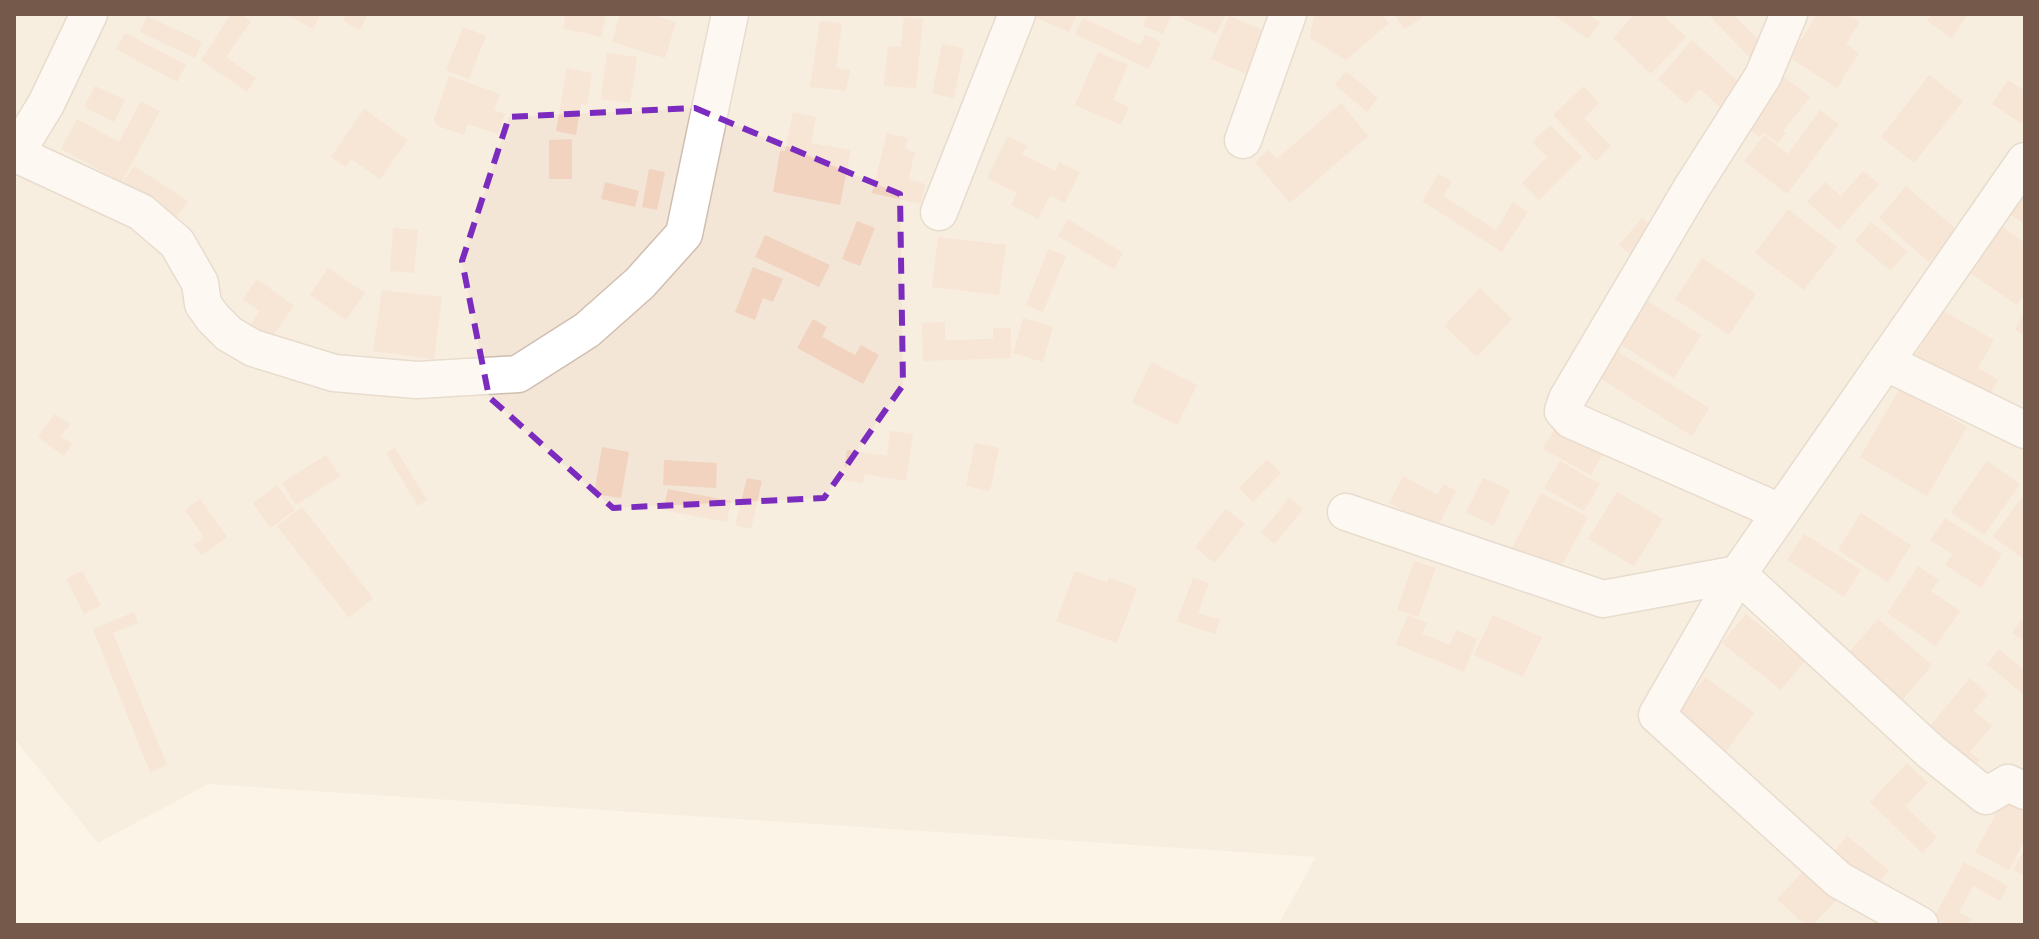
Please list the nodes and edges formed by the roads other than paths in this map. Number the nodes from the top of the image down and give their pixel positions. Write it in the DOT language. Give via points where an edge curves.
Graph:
graph roads {
  1 [pos="89,14"];
  2 [pos="730,14"];
  3 [pos="1017,14"];
  4 [pos="1288,14"];
  5 [pos="1789,14"];
  6 [pos="1243,140"];
  7 [pos="15,153"];
  8 [pos="2025,161"];
  9 [pos="939,212"];
  10 [pos="1885,362"];
  11 [pos="2025,430"];
  12 [pos="1346,512"];
  13 [pos="1780,512"];
  14 [pos="1738,574"];
  15 [pos="2025,791"];
  16 [pos="1920,925"];
  1 -- 7 [label="street" via="46,104"];
  2 -- 7 [label="street" via="684,234 587,330 518,374 417,380 334,373 253,348 213,318 177,243 141,212"];
  3 -- 9 [label="street"];
  4 -- 6 [label="street"];
  5 -- 13 [label="street" via="1763,76 1563,411 1571,420"];
  8 -- 10 [label="street"];
  10 -- 11 [label="street"];
  10 -- 13 [label="street"];
  12 -- 14 [label="street" via="1603,599"];
  13 -- 14 [label="street"];
  14 -- 15 [label="street" via="1986,796 2008,783"];
  14 -- 16 [label="street" via="1657,715 1839,880"];
}
